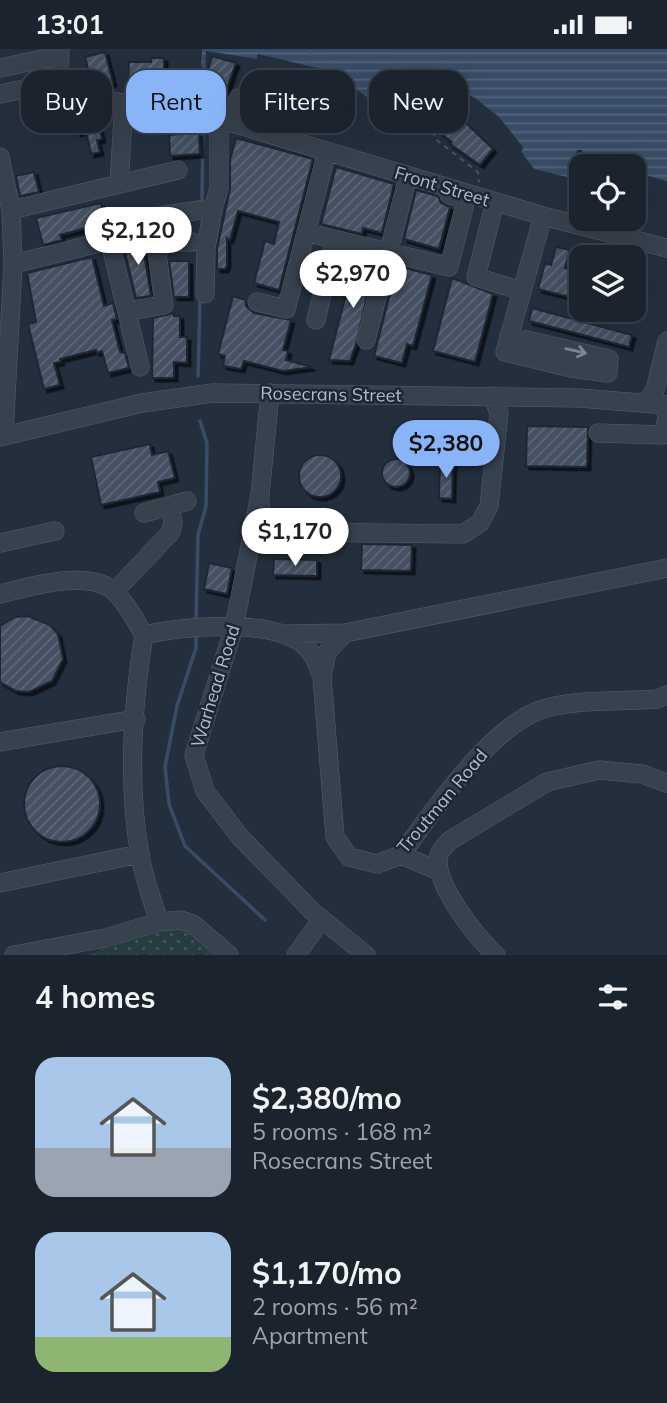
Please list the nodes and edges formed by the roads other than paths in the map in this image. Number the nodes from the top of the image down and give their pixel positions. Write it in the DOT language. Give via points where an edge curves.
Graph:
graph roads {
  1 [pos="53,54"];
  2 [pos="0,68"];
  3 [pos="21,90"];
  4 [pos="0,94"];
  5 [pos="112,101"];
  6 [pos="124,103"];
  7 [pos="226,108"];
  8 [pos="226,122"];
  9 [pos="215,133"];
  10 [pos="289,140"];
  11 [pos="327,151"];
  12 [pos="0,157"];
  13 [pos="178,170"];
  14 [pos="389,170"];
  15 [pos="118,184"];
  16 [pos="406,184"];
  17 [pos="4,192"];
  18 [pos="495,201"];
  19 [pos="205,208"];
  20 [pos="11,210"];
  21 [pos="152,216"];
  22 [pos="542,216"];
  23 [pos="306,232"];
  24 [pos="109,238"];
  25 [pos="335,239"];
  26 [pos="156,242"];
  27 [pos="192,242"];
  28 [pos="667,248"];
  29 [pos="388,252"];
  30 [pos="13,264"];
  31 [pos="6,287"];
  32 [pos="522,291"];
  33 [pos="205,294"];
  34 [pos="257,302"];
  35 [pos="127,311"];
  36 [pos="316,320"];
  37 [pos="366,340"];
  38 [pos="667,341"];
  39 [pos="507,344"];
  40 [pos="140,367"];
  41 [pos="4,373"];
  42 [pos="270,393"];
  43 [pos="492,396"];
  44 [pos="647,402"];
  45 [pos="667,405"];
  46 [pos="667,416"];
  47 [pos="598,433"];
  48 [pos="2,435"];
  49 [pos="260,495"];
  50 [pos="144,513"];
  51 [pos="55,531"];
  52 [pos="0,543"];
  53 [pos="667,568"];
  54 [pos="115,591"];
  55 [pos="0,594"];
  56 [pos="234,627"];
  57 [pos="352,631"];
  58 [pos="281,634"];
  59 [pos="144,635"];
  60 [pos="322,677"];
  61 [pos="667,695"];
  62 [pos="136,719"];
  63 [pos="0,742"];
  64 [pos="667,783"];
  65 [pos="139,854"];
  66 [pos="401,855"];
  67 [pos="439,871"];
  68 [pos="0,883"];
  69 [pos="322,919"];
  70 [pos="159,922"];
  71 [pos="105,937"];
  72 [pos="14,955"];
  73 [pos="75,955"];
  74 [pos="229,955"];
  75 [pos="296,955"];
  76 [pos="366,955"];
  77 [pos="496,955"];
  1 -- 2 [label="street"];
  3 -- 4 [label="street, Front Street"];
  5 -- 6 [label="street, Front Street"];
  6 -- 15 [label="street"];
  7 -- 10 [label="street" via="239,98 296,112"];
  8 -- 10 [label="street, Front Street"];
  9 -- 19 [label="street" via="219,189"];
  10 -- 11 [label="street, Front Street"];
  11 -- 14 [label="street, Front Street"];
  11 -- 23 [label="street"];
  12 -- 17 [label="street"];
  13 -- 15 [label="street"];
  14 -- 16 [label="street" via="387,179"];
  14 -- 18 [label="street, Front Street"];
  15 -- 20 [label="street"];
  16 -- 29 [label="street"];
  16 -- 29 [label="street" via="466,200 449,267"];
  17 -- 20 [label="street"];
  18 -- 22 [label="street, Front Street"];
  18 -- 32 [label="street" via="476,277"];
  19 -- 21 [label="street"];
  19 -- 33 [label="street"];
  20 -- 30 [label="street"];
  21 -- 24 [label="street"];
  21 -- 26 [label="street"];
  22 -- 28 [label="street, Front Street"];
  22 -- 32 [label="street"];
  23 -- 25 [label="street"];
  23 -- 34 [label="street" via="286,309"];
  24 -- 30 [label="street"];
  24 -- 35 [label="street"];
  25 -- 29 [label="street"];
  25 -- 36 [label="street"];
  26 -- 27 [label="street"];
  26 -- 35 [label="street" via="164,305"];
  29 -- 37 [label="street"];
  30 -- 31 [label="street"];
  31 -- 41 [label="street"];
  32 -- 39 [label="street"];
  35 -- 40 [label="street"];
  38 -- 44 [label="street" via="655,390"];
  39 -- 39 [label="street, one-way" via="609,359 608,373 570,368"];
  41 -- 48 [label="street"];
  42 -- 43 [label="street, Rosecrans Street"];
  42 -- 48 [label="street, Rosecrans Street" via="213,393 142,403"];
  42 -- 49 [label="street, Warhead Road"];
  43 -- 44 [label="street, Rosecrans Street"];
  43 -- 49 [label="street" via="499,413 489,506 480,523 463,534 281,532 262,520"];
  44 -- 45 [label="street, Rosecrans Street"];
  46 -- 47 [label="street" via="664,435"];
  49 -- 56 [label="street, Warhead Road"];
  50 -- 54 [label="street" via="179,504 171,532"];
  51 -- 52 [label="street"];
  53 -- 57 [label="street"];
  54 -- 55 [label="street" via="83,581 61,581"];
  54 -- 59 [label="street"];
  56 -- 58 [label="street, Troutman Road"];
  56 -- 59 [label="street, Troutman Road" via="196,626"];
  56 -- 69 [label="street, Warhead Road" via="194,755 205,791 240,837"];
  57 -- 58 [label="street, Troutman Road"];
  57 -- 60 [label="street, Troutman Road" via="327,652"];
  58 -- 60 [label="street, Troutman Road" via="305,646"];
  59 -- 62 [label="street"];
  60 -- 66 [label="street, Troutman Road" via="335,837 349,857 377,864"];
  61 -- 66 [label="street, Troutman Road" via="566,705 536,712 499,734"];
  62 -- 63 [label="street"];
  62 -- 65 [label="street" via="133,786"];
  64 -- 67 [label="street" via="642,774 599,770 547,782 449,841 439,854"];
  65 -- 68 [label="street"];
  65 -- 70 [label="street"];
  66 -- 67 [label="street"];
  67 -- 77 [label="street" via="448,894"];
  69 -- 75 [label="street"];
  69 -- 76 [label="street, Warhead Road"];
  70 -- 71 [label="street"];
  70 -- 74 [label="street" via="194,924"];
  71 -- 72 [label="street"];
  71 -- 73 [label="street"];
}
